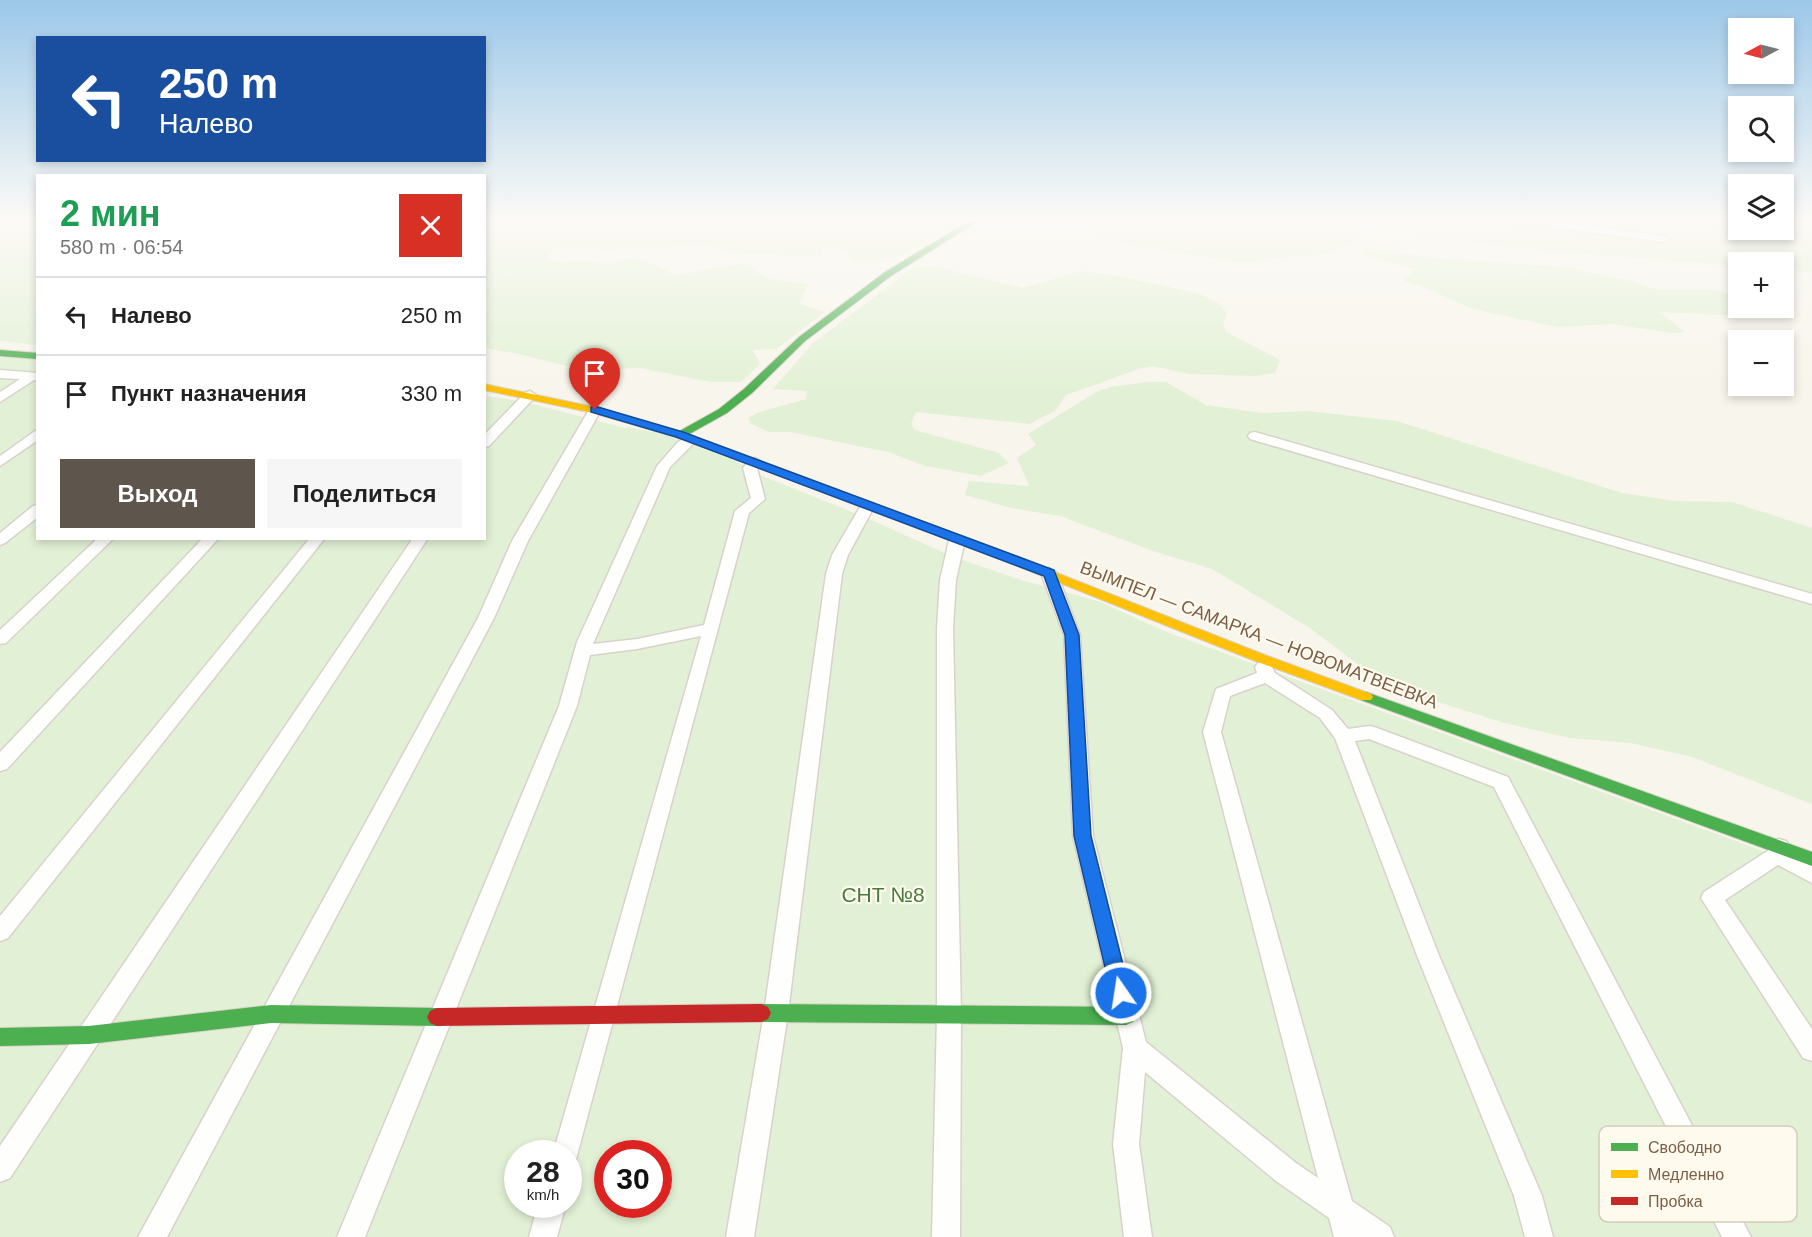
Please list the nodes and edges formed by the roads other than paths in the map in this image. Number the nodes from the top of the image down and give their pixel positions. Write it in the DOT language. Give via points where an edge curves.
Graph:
graph roads {
  1 [pos="883,278"];
  2 [pos="0,353"];
  3 [pos="36,356"];
  4 [pos="0,374"];
  5 [pos="34,377"];
  6 [pos="486,387"];
  7 [pos="530,395"];
  8 [pos="0,398"];
  9 [pos="595,410"];
  10 [pos="36,435"];
  11 [pos="1255,436"];
  12 [pos="686,437"];
  13 [pos="486,442"];
  14 [pos="0,462"];
  15 [pos="754,462"];
  16 [pos="867,507"];
  17 [pos="36,511"];
  18 [pos="0,540"];
  19 [pos="105,540"];
  20 [pos="210,540"];
  21 [pos="316,540"];
  22 [pos="420,540"];
  23 [pos="957,540"];
  24 [pos="1049,573"];
  25 [pos="1812,599"];
  26 [pos="711,629"];
  27 [pos="0,639"];
  28 [pos="583,650"];
  29 [pos="1263,667"];
  30 [pos="1344,736"];
  31 [pos="0,764"];
  32 [pos="1779,850"];
  33 [pos="1812,860"];
  34 [pos="1812,875"];
  35 [pos="0,932"];
  36 [pos="776,1013"];
  37 [pos="271,1014"];
  38 [pos="949,1014"];
  39 [pos="604,1015"];
  40 [pos="1126,1016"];
  41 [pos="441,1017"];
  42 [pos="89,1035"];
  43 [pos="0,1037"];
  44 [pos="1135,1048"];
  45 [pos="1812,1050"];
  46 [pos="1679,1126"];
  47 [pos="570,1140"];
  48 [pos="0,1169"];
  49 [pos="1342,1211"];
  50 [pos="548,1218"];
  51 [pos="1729,1222"];
  52 [pos="152,1237"];
  53 [pos="351,1237"];
  54 [pos="543,1237"];
  55 [pos="740,1237"];
  56 [pos="946,1237"];
  57 [pos="1138,1237"];
  58 [pos="1348,1237"];
  59 [pos="1380,1237"];
  60 [pos="1539,1237"];
  61 [pos="1737,1237"];
  1 -- 12 [label="street" via="802,339 748,391"];
  2 -- 3 [label="street"];
  4 -- 5 [label="street"];
  5 -- 8 [label="street"];
  6 -- 7 [label="street, ВЫМПЕЛ — САМАРКА — НОВОМАТВЕЕВКА"];
  7 -- 9 [label="street, ВЫМПЕЛ — САМАРКА — НОВОМАТВЕЕВКА"];
  7 -- 13 [label="street"];
  9 -- 12 [label="street, ВЫМПЕЛ — САМАРКА — НОВОМАТВЕЕВКА"];
  9 -- 37 [label="street" via="520,541 486,618"];
  10 -- 14 [label="street"];
  11 -- 25 [label="street"];
  12 -- 15 [label="street, ВЫМПЕЛ — САМАРКА — НОВОМАТВЕЕВКА"];
  12 -- 28 [label="street" via="664,466"];
  15 -- 16 [label="street, ВЫМПЕЛ — САМАРКА — НОВОМАТВЕЕВКА"];
  15 -- 26 [label="street" via="750,468 758,499 742,511"];
  16 -- 23 [label="street, ВЫМПЕЛ — САМАРКА — НОВОМАТВЕЕВКА"];
  16 -- 36 [label="street" via="834,573"];
  17 -- 18 [label="street"];
  19 -- 27 [label="street"];
  20 -- 31 [label="street"];
  21 -- 35 [label="street"];
  22 -- 42 [label="street"];
  23 -- 24 [label="street, ВЫМПЕЛ — САМАРКА — НОВОМАТВЕЕВКА"];
  23 -- 38 [label="street" via="948,580 945,628"];
  24 -- 29 [label="street, ВЫМПЕЛ — САМАРКА — НОВОМАТВЕЕВКА"];
  24 -- 40 [label="street" via="1072,635 1083,836"];
  26 -- 28 [label="street"];
  26 -- 39 [label="street"];
  28 -- 41 [label="street" via="568,706"];
  29 -- 30 [label="street" via="1326,714"];
  29 -- 32 [label="street, ВЫМПЕЛ — САМАРКА — НОВОМАТВЕЕВКА"];
  29 -- 49 [label="street" via="1222,693 1212,732"];
  30 -- 46 [label="street" via="1370,732 1501,782"];
  30 -- 60 [label="street" via="1428,958 1528,1196"];
  32 -- 33 [label="street, ВЫМПЕЛ — САМАРКА — НОВОМАТВЕЕВКА"];
  32 -- 34 [label="street" via="1789,862"];
  32 -- 45 [label="street" via="1712,898"];
  36 -- 38 [label="street"];
  36 -- 39 [label="street"];
  36 -- 55 [label="street"];
  37 -- 41 [label="street"];
  37 -- 42 [label="street"];
  37 -- 52 [label="street"];
  38 -- 40 [label="street"];
  38 -- 56 [label="street"];
  39 -- 41 [label="street"];
  39 -- 47 [label="street"];
  40 -- 44 [label="street"];
  41 -- 53 [label="street"];
  42 -- 43 [label="street"];
  42 -- 48 [label="street"];
  44 -- 49 [label="street" via="1286,1172"];
  44 -- 57 [label="street" via="1126,1144"];
  49 -- 58 [label="street"];
  49 -- 59 [label="street"];
  50 -- 54 [label="street"];
  51 -- 61 [label="street"];
}
